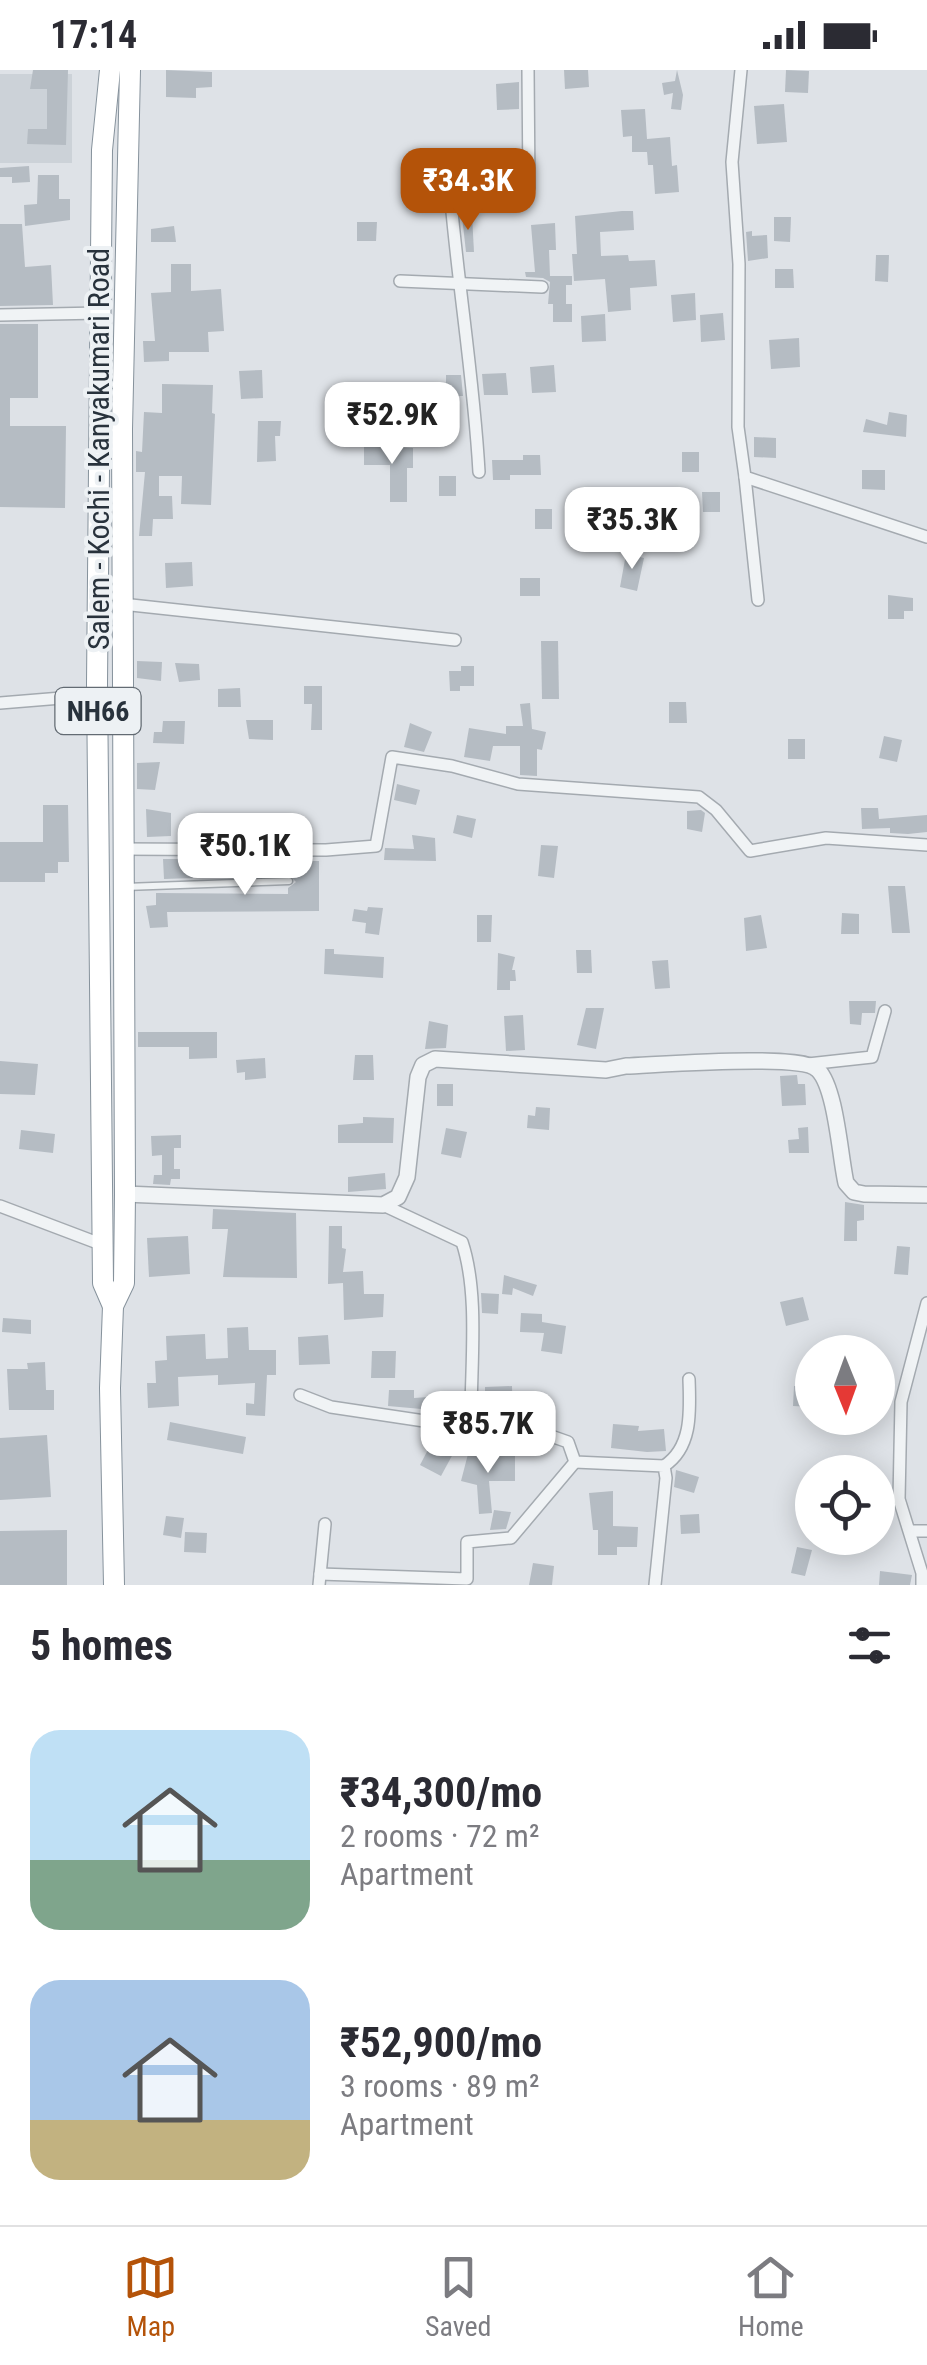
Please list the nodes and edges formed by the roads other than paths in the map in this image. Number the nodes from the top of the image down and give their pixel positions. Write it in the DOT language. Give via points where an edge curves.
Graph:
graph roads {
  1 [pos="110,70"];
  2 [pos="130,70"];
  3 [pos="528,70"];
  4 [pos="741,70"];
  5 [pos="400,281"];
  6 [pos="458,282"];
  7 [pos="542,286"];
  8 [pos="100,312"];
  9 [pos="0,315"];
  10 [pos="480,472"];
  11 [pos="745,477"];
  12 [pos="927,537"];
  13 [pos="758,600"];
  14 [pos="122,604"];
  15 [pos="455,640"];
  16 [pos="98,695"];
  17 [pos="0,703"];
  18 [pos="927,846"];
  19 [pos="122,849"];
  20 [pos="289,881"];
  21 [pos="122,887"];
  22 [pos="884,1010"];
  23 [pos="808,1064"];
  24 [pos="125,1194"];
  25 [pos="927,1195"];
  26 [pos="392,1205"];
  27 [pos="0,1206"];
  28 [pos="103,1245"];
  29 [pos="927,1303"];
  30 [pos="113,1306"];
  31 [pos="689,1379"];
  32 [pos="300,1395"];
  33 [pos="470,1428"];
  34 [pos="576,1462"];
  35 [pos="664,1466"];
  36 [pos="325,1524"];
  37 [pos="910,1530"];
  38 [pos="927,1531"];
  39 [pos="319,1580"];
  40 [pos="114,1585"];
  41 [pos="655,1585"];
  42 [pos="922,1585"];
  1 -- 8 [label="highway, Salem - Kochi - Kanyakumari Road / NH66"];
  2 -- 14 [label="highway, Salem - Kochi - Kanyakumari Road / NH66"];
  3 -- 6 [label="street" via="529,188 451,201"];
  4 -- 11 [label="street" via="732,162"];
  5 -- 6 [label="street"];
  6 -- 7 [label="street"];
  6 -- 10 [label="street"];
  8 -- 9 [label="street"];
  8 -- 16 [label="highway, Salem - Kochi - Kanyakumari Road / NH66"];
  11 -- 12 [label="street"];
  11 -- 13 [label="street"];
  14 -- 15 [label="street"];
  14 -- 19 [label="highway, Salem - Kochi - Kanyakumari Road / NH66"];
  16 -- 17 [label="street"];
  16 -- 28 [label="highway, Salem - Kochi - Kanyakumari Road / NH66"];
  18 -- 19 [label="street" via="826,838 750,851 699,797 518,784 392,757 376,846"];
  19 -- 21 [label="highway, Salem - Kochi - Kanyakumari Road / NH66"];
  20 -- 21 [label="lane"];
  21 -- 24 [label="highway, Salem - Kochi - Kanyakumari Road / NH66"];
  22 -- 23 [label="street" via="872,1057"];
  23 -- 25 [label="street" via="828,1086 846,1183 854,1192"];
  23 -- 26 [label="street" via="762,1060 592,1070 434,1059 418,1077 406,1178"];
  24 -- 26 [label="street"];
  24 -- 30 [label="highway, Salem - Kochi - Kanyakumari Road / NH66" via="124,1283"];
  26 -- 33 [label="street" via="462,1242 470,1276"];
  27 -- 28 [label="street"];
  28 -- 30 [label="highway, Salem - Kochi - Kanyakumari Road / NH66" via="103,1283"];
  29 -- 37 [label="street" via="902,1402 899,1500"];
  30 -- 40 [label="highway, Salem - Kochi - Kanyakumari Road / NH66"];
  31 -- 35 [label="street" via="690,1422 676,1457"];
  32 -- 33 [label="street" via="331,1407"];
  33 -- 34 [label="street" via="551,1436 568,1442"];
  34 -- 35 [label="street"];
  34 -- 39 [label="street" via="511,1538 467,1542 467,1579"];
  35 -- 41 [label="street"];
  36 -- 39 [label="street"];
  37 -- 38 [label="street"];
  37 -- 42 [label="street"];
}
